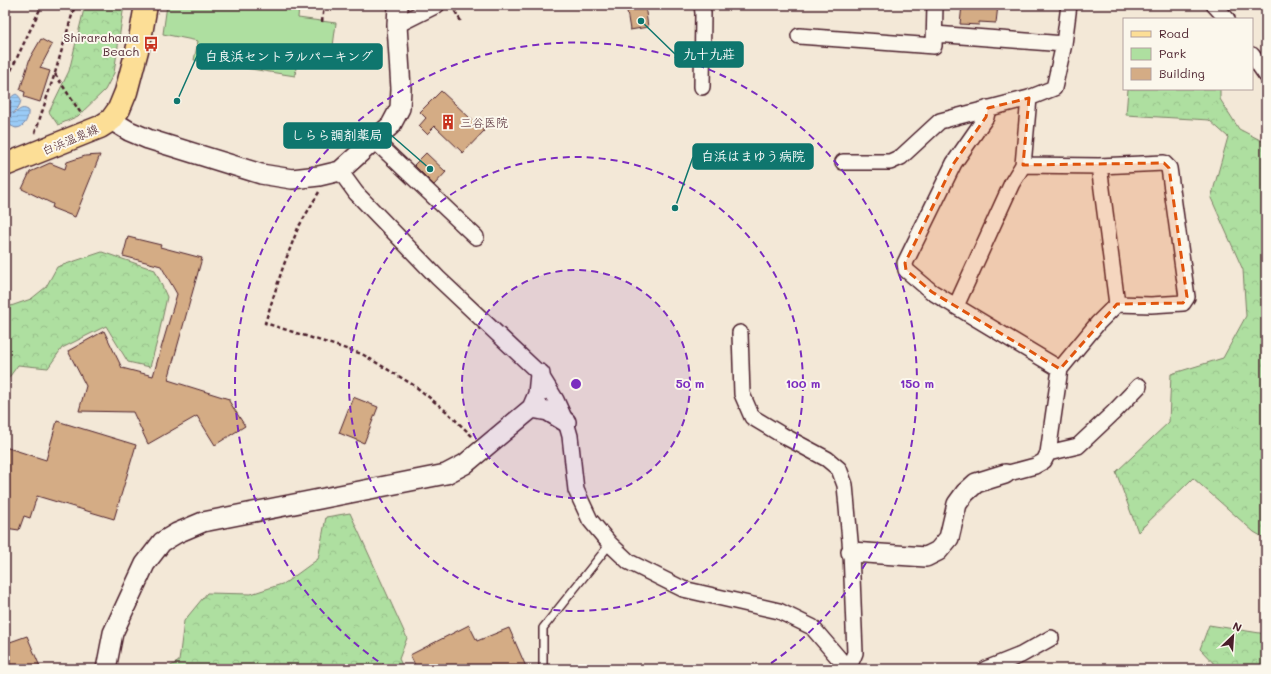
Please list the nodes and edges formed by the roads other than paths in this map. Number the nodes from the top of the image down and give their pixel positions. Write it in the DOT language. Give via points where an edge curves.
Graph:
graph roads {
  1 [pos="146,5"];
  2 [pos="398,5"];
  3 [pos="437,5"];
  4 [pos="702,5"];
  5 [pos="935,5"];
  6 [pos="1069,5"];
  7 [pos="1214,5"];
  8 [pos="1226,18"];
  9 [pos="397,25"];
  10 [pos="935,34"];
  11 [pos="799,36"];
  12 [pos="1064,44"];
  13 [pos="1253,56"];
  14 [pos="1266,75"];
  15 [pos="702,87"];
  16 [pos="1028,98"];
  17 [pos="988,108"];
  18 [pos="111,120"];
  19 [pos="376,140"];
  20 [pos="843,162"];
  21 [pos="5,165"];
  22 [pos="1023,165"];
  23 [pos="1100,166"];
  24 [pos="340,171"];
  25 [pos="476,237"];
  26 [pos="1117,304"];
  27 [pos="956,306"];
  28 [pos="740,333"];
  29 [pos="1060,369"];
  30 [pos="540,374"];
  31 [pos="1139,386"];
  32 [pos="532,408"];
  33 [pos="566,422"];
  34 [pos="1048,453"];
  35 [pos="1005,474"];
  36 [pos="610,544"];
  37 [pos="851,552"];
  38 [pos="1050,638"];
  39 [pos="106,669"];
  40 [pos="543,669"];
  41 [pos="848,669"];
  42 [pos="986,669"];
  1 -- 18 [label="main road, 白浜温泉線" via="130,80 119,108"];
  2 -- 9 [label="street"];
  3 -- 9 [label="street"];
  4 -- 15 [label="street"];
  5 -- 10 [label="street"];
  6 -- 12 [label="street"];
  7 -- 8 [label="street"];
  9 -- 19 [label="street" via="400,108 392,125"];
  10 -- 11 [label="street" via="934,46"];
  10 -- 12 [label="street"];
  12 -- 16 [label="street" via="1054,88"];
  13 -- 14 [label="street"];
  16 -- 17 [label="street"];
  16 -- 22 [label="street"];
  17 -- 20 [label="street" via="940,121 901,157 890,162"];
  17 -- 27 [label="street" via="986,117 954,163 905,263 906,270 932,292"];
  18 -- 21 [label="main road, 白浜温泉線" via="100,127"];
  18 -- 24 [label="street" via="148,139 262,174 292,179"];
  19 -- 24 [label="street"];
  19 -- 25 [label="street"];
  22 -- 23 [label="street"];
  22 -- 27 [label="street" via="1012,183"];
  23 -- 26 [label="street"];
  23 -- 26 [label="street" via="1164,163 1169,168 1187,297 1183,303"];
  24 -- 30 [label="street" via="356,193 438,278"];
  26 -- 29 [label="street"];
  27 -- 29 [label="street"];
  28 -- 37 [label="street" via="742,394 752,417 827,459 839,469 845,485"];
  29 -- 34 [label="street"];
  30 -- 32 [label="street" via="538,394"];
  30 -- 33 [label="street"];
  31 -- 34 [label="street" via="1078,446"];
  32 -- 33 [label="street" via="548,411"];
  32 -- 39 [label="street" via="466,464 446,474 203,522 162,542 145,564 113,634"];
  33 -- 36 [label="street" via="576,490 590,520"];
  34 -- 35 [label="street" via="1044,461 1035,466"];
  35 -- 37 [label="street" via="976,483 965,493 957,504 949,538 938,551 926,557"];
  36 -- 40 [label="lane" via="543,628"];
  36 -- 41 [label="street" via="629,562 683,589 779,611 812,627"];
  37 -- 41 [label="street" via="854,653"];
  38 -- 42 [label="street" via="1021,655"];
}
